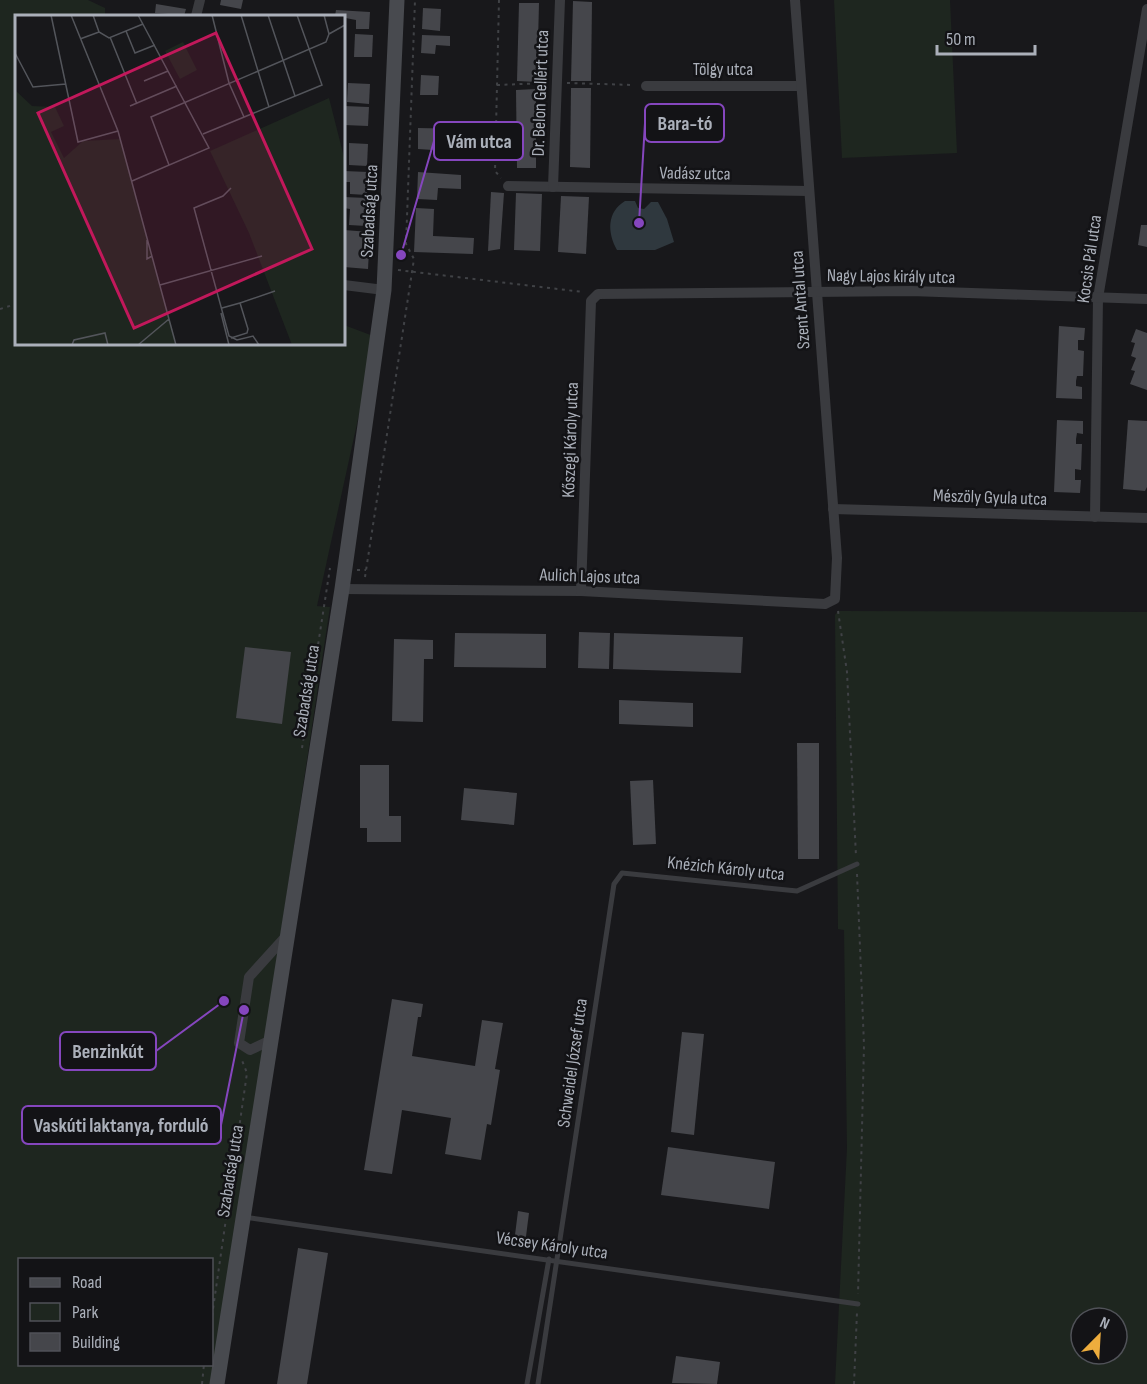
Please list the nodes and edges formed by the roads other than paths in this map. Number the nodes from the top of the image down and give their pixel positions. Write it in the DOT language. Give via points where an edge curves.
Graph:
graph roads {
  1 [pos="200,0"];
  2 [pos="397,0"];
  3 [pos="560,0"];
  4 [pos="795,0"];
  5 [pos="1147,9"];
  6 [pos="196,15"];
  7 [pos="645,86"];
  8 [pos="801,86"];
  9 [pos="508,186"];
  10 [pos="554,187"];
  11 [pos="809,191"];
  12 [pos="345,285"];
  13 [pos="384,290"];
  14 [pos="816,292"];
  15 [pos="598,294"];
  16 [pos="1098,298"];
  17 [pos="1147,298"];
  18 [pos="833,510"];
  19 [pos="1095,517"];
  20 [pos="1147,518"];
  21 [pos="342,589"];
  22 [pos="581,591"];
  23 [pos="836,598"];
  24 [pos="857,864"];
  25 [pos="622,873"];
  26 [pos="287,934"];
  27 [pos="271,1040"];
  28 [pos="243,1217"];
  29 [pos="549,1259"];
  30 [pos="558,1260"];
  31 [pos="858,1304"];
  32 [pos="217,1384"];
  33 [pos="527,1384"];
  34 [pos="538,1384"];
  1 -- 6 [label="street"];
  2 -- 13 [label="main road, Szabadság utca"];
  3 -- 10 [label="street, Dr. Belon Gellért utca"];
  4 -- 8 [label="street, Szent Antal utca"];
  5 -- 16 [label="street, Kocsis Pál utca"];
  7 -- 8 [label="street, Tölgy utca"];
  8 -- 11 [label="street, Szent Antal utca"];
  9 -- 10 [label="street, Vadász utca"];
  10 -- 11 [label="street, Vadász utca"];
  11 -- 14 [label="street, Szent Antal utca"];
  12 -- 13 [label="street"];
  13 -- 21 [label="main road, Szabadság utca"];
  14 -- 15 [label="street, Nagy Lajos király utca"];
  14 -- 16 [label="street, Nagy Lajos király utca" via="911,291"];
  14 -- 18 [label="street, Szent Antal utca"];
  15 -- 22 [label="street, Kőszegi Károly utca" via="591,301"];
  16 -- 17 [label="street, Nagy Lajos király utca"];
  16 -- 19 [label="street, Kocsis Pál utca"];
  18 -- 19 [label="street, Mészöly Gyula utca"];
  18 -- 23 [label="street, Szent Antal utca"];
  19 -- 20 [label="street, Mészöly Gyula utca"];
  21 -- 22 [label="street, Aulich Lajos utca"];
  21 -- 26 [label="main road, Szabadság utca"];
  22 -- 23 [label="street, Aulich Lajos utca" via="825,604"];
  24 -- 25 [label="lane, Knézich Károly utca" via="797,891"];
  25 -- 30 [label="lane, Schweidel József utca" via="614,884"];
  26 -- 27 [label="main road, Szabadság utca"];
  26 -- 27 [label="street" via="249,976 239,1043 250,1050"];
  27 -- 28 [label="main road, Szabadság utca"];
  28 -- 29 [label="lane, Vécsey Károly utca"];
  28 -- 32 [label="main road, Szabadság utca"];
  29 -- 30 [label="lane, Vécsey Károly utca"];
  29 -- 33 [label="lane"];
  30 -- 31 [label="lane, Vécsey Károly utca"];
  30 -- 34 [label="lane, Schweidel József utca"];
}
